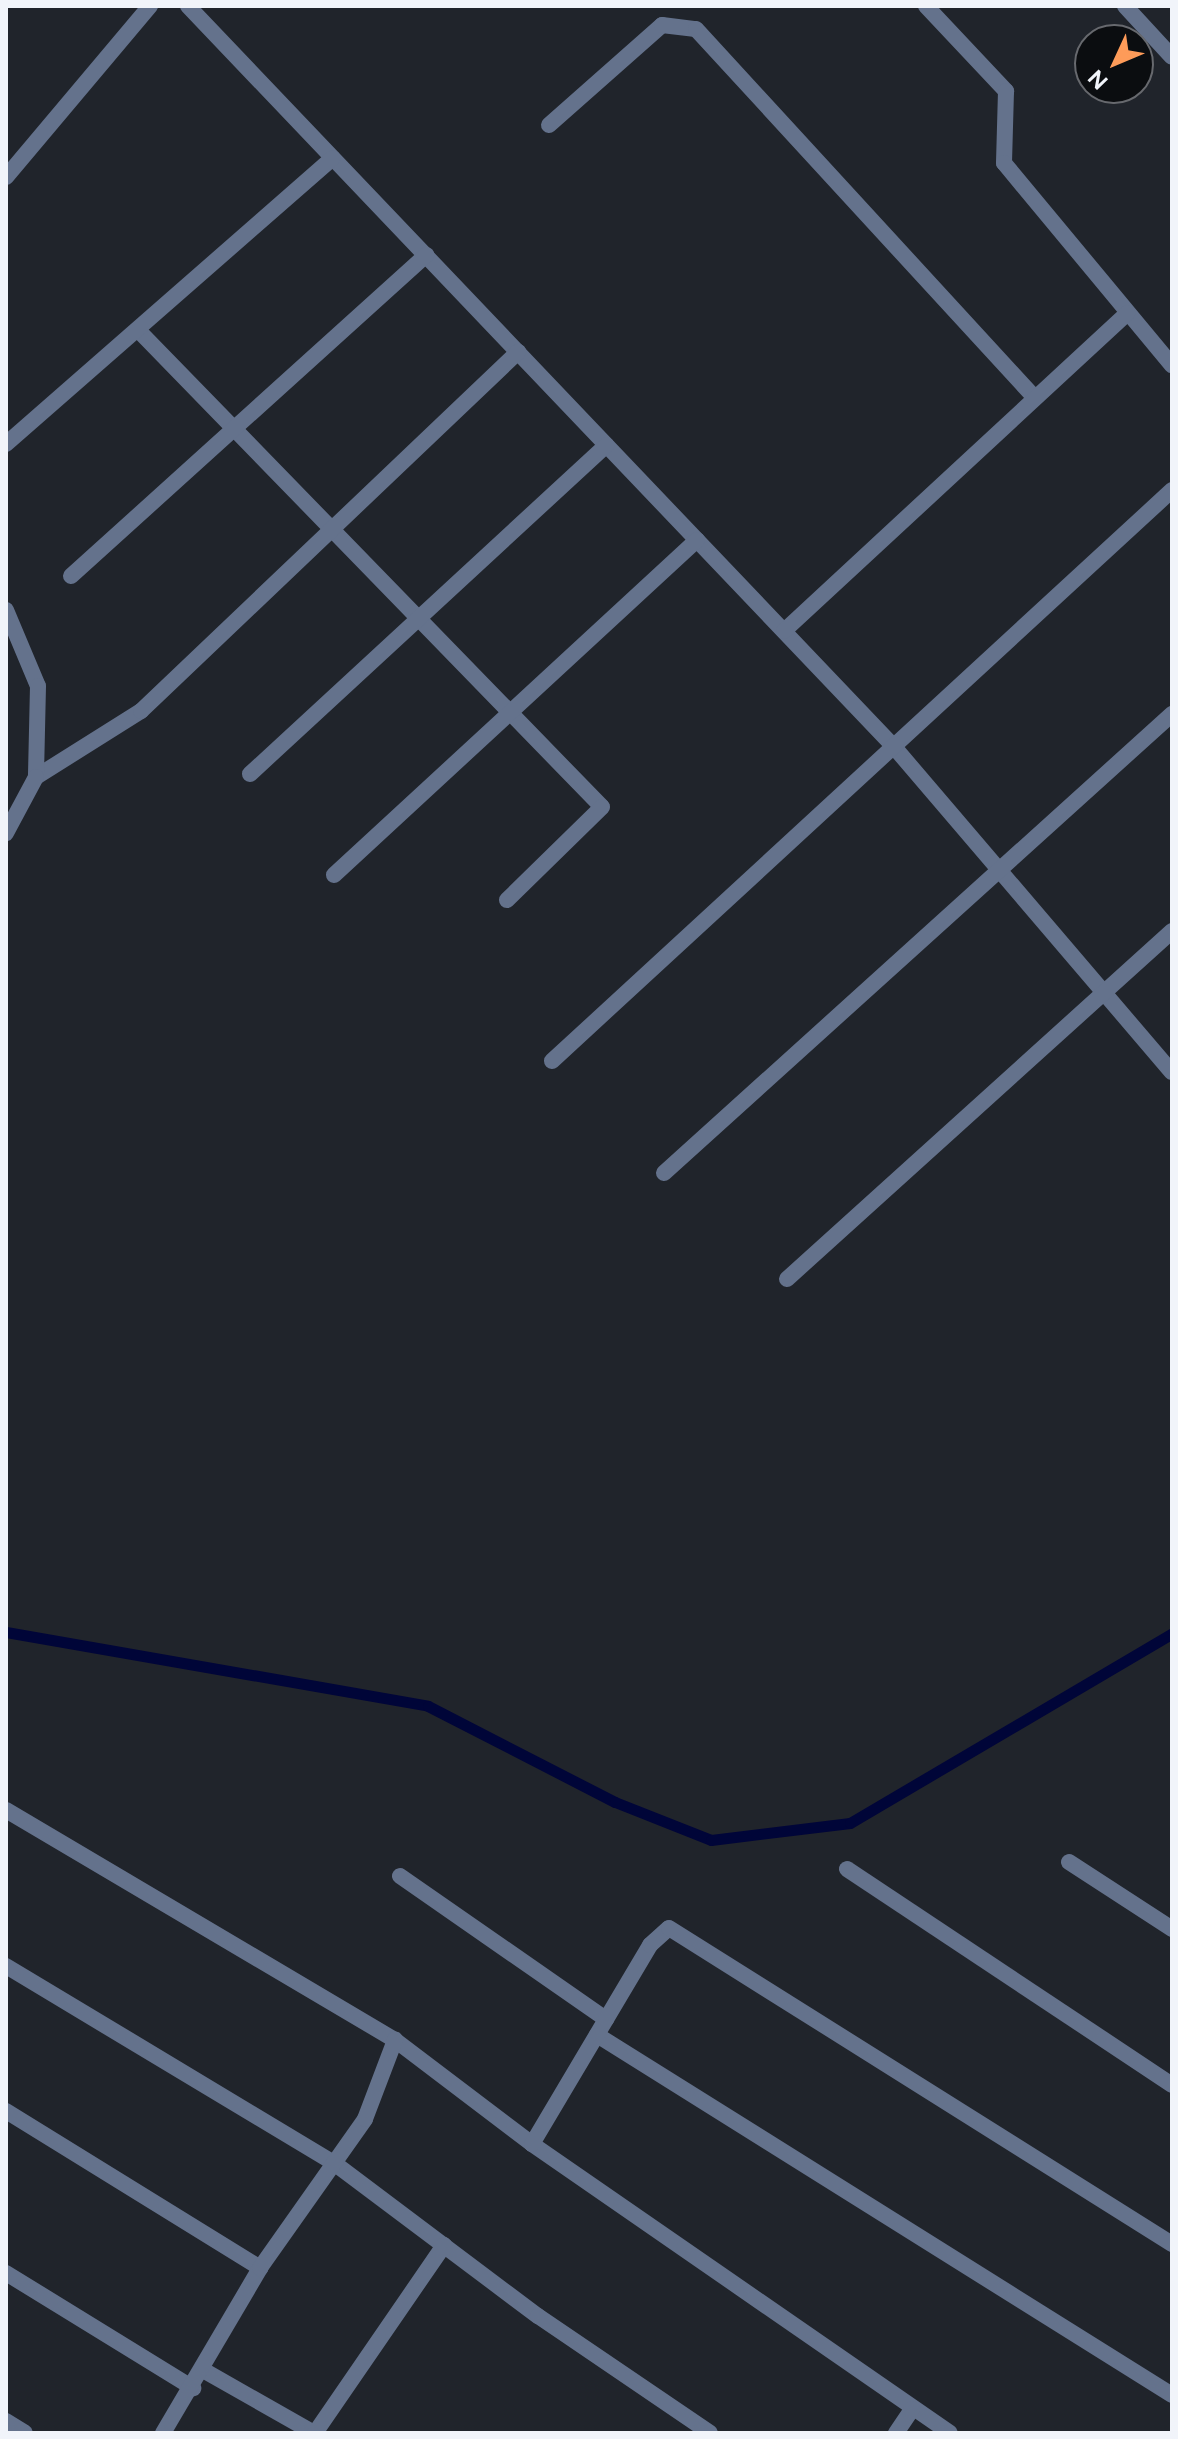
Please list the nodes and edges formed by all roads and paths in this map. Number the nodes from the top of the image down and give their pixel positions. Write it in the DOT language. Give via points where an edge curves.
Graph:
graph roads {
  1 [pos="150,6"];
  2 [pos="188,6"];
  3 [pos="926,6"];
  4 [pos="1125,6"];
  5 [pos="1172,57"];
  6 [pos="549,125"];
  7 [pos="333,158"];
  8 [pos="6,177"];
  9 [pos="426,255"];
  10 [pos="1127,313"];
  11 [pos="138,330"];
  12 [pos="518,352"];
  13 [pos="1172,365"];
  14 [pos="1035,398"];
  15 [pos="232,430"];
  16 [pos="6,444"];
  17 [pos="607,445"];
  18 [pos="1172,490"];
  19 [pos="329,533"];
  20 [pos="697,540"];
  21 [pos="71,576"];
  22 [pos="6,610"];
  23 [pos="416,619"];
  24 [pos="784,631"];
  25 [pos="508,712"];
  26 [pos="1172,714"];
  27 [pos="895,748"];
  28 [pos="250,774"];
  29 [pos="36,777"];
  30 [pos="6,833"];
  31 [pos="1000,868"];
  32 [pos="334,875"];
  33 [pos="507,900"];
  34 [pos="1172,931"];
  35 [pos="1101,995"];
  36 [pos="552,1061"];
  37 [pos="1172,1072"];
  38 [pos="664,1173"];
  39 [pos="787,1279"];
  40 [pos="6,1810"];
  41 [pos="1069,1862"];
  42 [pos="847,1869"];
  43 [pos="400,1876"];
  44 [pos="1172,1929"];
  45 [pos="6,1966"];
  46 [pos="606,2019"];
  47 [pos="597,2035"];
  48 [pos="395,2040"];
  49 [pos="1172,2085"];
  50 [pos="6,2111"];
  51 [pos="532,2144"];
  52 [pos="334,2163"];
  53 [pos="1172,2244"];
  54 [pos="444,2245"];
  55 [pos="260,2268"];
  56 [pos="6,2273"];
  57 [pos="203,2370"];
  58 [pos="193,2388"];
  59 [pos="1172,2395"];
  60 [pos="912,2409"];
  61 [pos="6,2421"];
  62 [pos="25,2433"];
  63 [pos="163,2433"];
  64 [pos="315,2433"];
  65 [pos="710,2433"];
  66 [pos="896,2433"];
  67 [pos="950,2433"];
  1 -- 8 [label="street"];
  2 -- 7 [label="street"];
  3 -- 10 [label="street" via="1006,91 1004,163"];
  4 -- 5 [label="street"];
  6 -- 14 [label="street" via="662,25 696,29"];
  7 -- 9 [label="street"];
  7 -- 11 [label="street"];
  9 -- 12 [label="street"];
  9 -- 15 [label="street"];
  10 -- 13 [label="street"];
  10 -- 14 [label="street"];
  11 -- 15 [label="street"];
  11 -- 16 [label="street"];
  12 -- 17 [label="street"];
  12 -- 19 [label="street"];
  14 -- 24 [label="street"];
  15 -- 19 [label="street"];
  15 -- 21 [label="street"];
  17 -- 20 [label="street"];
  17 -- 23 [label="street"];
  18 -- 27 [label="street"];
  19 -- 23 [label="street"];
  19 -- 29 [label="street" via="141,711"];
  20 -- 24 [label="street"];
  20 -- 25 [label="street"];
  22 -- 29 [label="street" via="38,686"];
  23 -- 25 [label="street"];
  23 -- 28 [label="street"];
  24 -- 27 [label="street"];
  25 -- 32 [label="street"];
  25 -- 33 [label="street" via="602,807"];
  26 -- 31 [label="street"];
  27 -- 31 [label="street"];
  27 -- 36 [label="street"];
  29 -- 30 [label="street"];
  31 -- 35 [label="street"];
  31 -- 38 [label="street"];
  34 -- 35 [label="street"];
  35 -- 37 [label="street"];
  35 -- 39 [label="street"];
  40 -- 48 [label="street"];
  41 -- 44 [label="street"];
  42 -- 49 [label="street"];
  43 -- 46 [label="street"];
  45 -- 52 [label="street"];
  46 -- 47 [label="street"];
  46 -- 53 [label="street" via="660,1933 683,1932"];
  47 -- 51 [label="street"];
  47 -- 59 [label="street"];
  48 -- 51 [label="street"];
  48 -- 52 [label="street" via="365,2119"];
  50 -- 55 [label="street"];
  51 -- 60 [label="street"];
  52 -- 54 [label="street"];
  52 -- 55 [label="street"];
  54 -- 64 [label="street"];
  54 -- 65 [label="street"];
  55 -- 57 [label="street"];
  56 -- 58 [label="street"];
  57 -- 58 [label="street"];
  57 -- 64 [label="street"];
  58 -- 63 [label="street"];
  60 -- 66 [label="street"];
  60 -- 67 [label="street"];
  61 -- 62 [label="street"];
}
